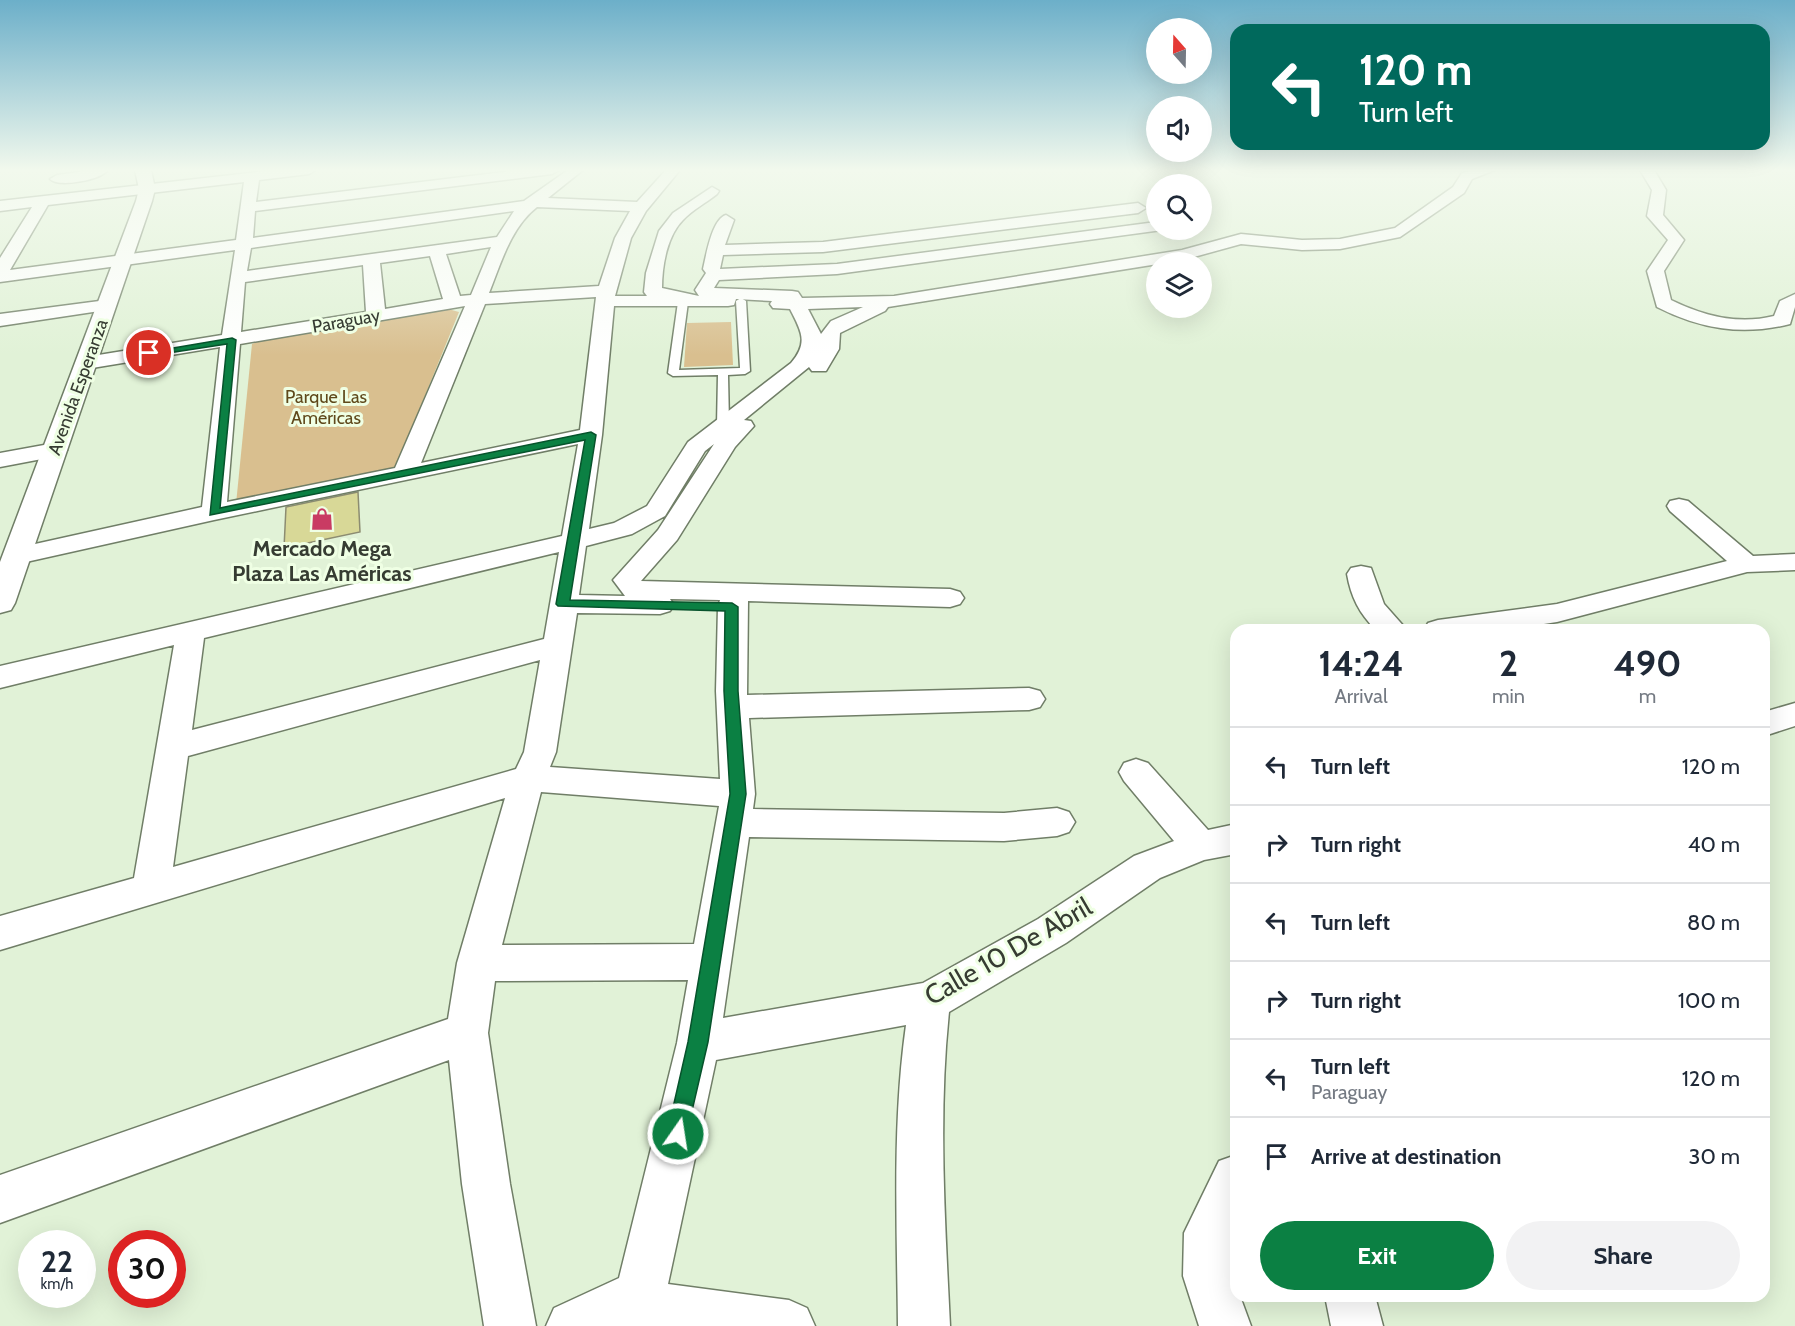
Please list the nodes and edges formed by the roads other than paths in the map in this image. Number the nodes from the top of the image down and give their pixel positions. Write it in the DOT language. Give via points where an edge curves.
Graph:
graph roads {
  1 [pos="25,232"];
  2 [pos="131,232"];
  3 [pos="245,232"];
  4 [pos="272,232"];
  5 [pos="509,232"];
  6 [pos="627,232"];
  7 [pos="667,232"];
  8 [pos="721,232"];
  9 [pos="945,232"];
  10 [pos="1119,232"];
  11 [pos="1400,232"];
  12 [pos="1669,232"];
  13 [pos="23,235"];
  14 [pos="0,238"];
  15 [pos="502,241"];
  16 [pos="244,244"];
  17 [pos="437,250"];
  18 [pos="714,250"];
  19 [pos="371,260"];
  20 [pos="123,261"];
  21 [pos="0,272"];
  22 [pos="713,275"];
  23 [pos="0,277"];
  24 [pos="237,278"];
  25 [pos="606,296"];
  26 [pos="477,299"];
  27 [pos="1795,299"];
  28 [pos="715,300"];
  29 [pos="741,301"];
  30 [pos="894,301"];
  31 [pos="683,302"];
  32 [pos="453,303"];
  33 [pos="107,305"];
  34 [pos="796,306"];
  35 [pos="376,316"];
  36 [pos="0,320"];
  37 [pos="232,340"];
  38 [pos="86,363"];
  39 [pos="723,371"];
  40 [pos="723,425"];
  41 [pos="591,435"];
  42 [pos="55,450"];
  43 [pos="0,460"];
  44 [pos="405,475"];
  45 [pos="1679,506"];
  46 [pos="214,512"];
  47 [pos="574,539"];
  48 [pos="1795,562"];
  49 [pos="1747,564"];
  50 [pos="1361,574"];
  51 [pos="7,578"];
  52 [pos="950,597"];
  53 [pos="735,600"];
  54 [pos="562,604"];
  55 [pos="1387,624"];
  56 [pos="1480,624"];
  57 [pos="191,631"];
  58 [pos="556,646"];
  59 [pos="0,677"];
  60 [pos="1029,699"];
  61 [pos="732,706"];
  62 [pos="1795,714"];
  63 [pos="1770,722"];
  64 [pos="171,748"];
  65 [pos="1136,772"];
  66 [pos="528,777"];
  67 [pos="736,809"];
  68 [pos="1057,822"];
  69 [pos="1218,842"];
  70 [pos="151,888"];
  71 [pos="0,933"];
  72 [pos="711,962"];
  73 [pos="477,963"];
  74 [pos="930,1001"];
  75 [pos="467,1033"];
  76 [pos="698,1042"];
  77 [pos="1230,1190"];
  78 [pos="0,1199"];
  79 [pos="1351,1302"];
  80 [pos="638,1309"];
  81 [pos="510,1326"];
  82 [pos="572,1326"];
  83 [pos="789,1326"];
  84 [pos="924,1326"];
  85 [pos="1226,1326"];
  86 [pos="1357,1326"];
  1 -- 13 [label="street"];
  2 -- 20 [label="street, Avenida Esperanza"];
  3 -- 16 [label="street"];
  4 -- 16 [label="street"];
  5 -- 15 [label="street"];
  6 -- 25 [label="street"];
  7 -- 28 [label="street" via="653,292"];
  8 -- 18 [label="street"];
  9 -- 18 [label="street" via="823,247"];
  10 -- 22 [label="street" via="837,269"];
  11 -- 30 [label="street" via="1340,244 1241,239 1183,255"];
  12 -- 27 [label="street" via="1676,240 1653,272 1664,303 1679,312 1731,326 1752,326 1783,320 1786,305"];
  13 -- 14 [label="street"];
  13 -- 21 [label="street"];
  15 -- 17 [label="street"];
  15 -- 26 [label="street"];
  16 -- 20 [label="street"];
  16 -- 24 [label="street"];
  17 -- 19 [label="street"];
  17 -- 32 [label="street"];
  18 -- 22 [label="street"];
  19 -- 24 [label="street"];
  19 -- 35 [label="street"];
  20 -- 23 [label="street"];
  20 -- 33 [label="street, Avenida Esperanza"];
  22 -- 34 [label="street" via="706,293 789,295"];
  24 -- 37 [label="street"];
  25 -- 26 [label="street, Paraguay"];
  25 -- 31 [label="street, Paraguay"];
  25 -- 41 [label="street"];
  26 -- 32 [label="street, Paraguay"];
  26 -- 44 [label="street"];
  28 -- 29 [label="street"];
  28 -- 31 [label="street, Paraguay"];
  29 -- 34 [label="street"];
  29 -- 39 [label="lane" via="745,371"];
  30 -- 34 [label="street"];
  30 -- 53 [label="street" via="831,331 829,348 820,366 726,443 668,535 627,580 633,589"];
  31 -- 39 [label="lane" via="673,373"];
  32 -- 35 [label="street, Paraguay"];
  33 -- 36 [label="street"];
  33 -- 38 [label="street, Avenida Esperanza"];
  34 -- 40 [label="street" via="812,335 810,353 798,367"];
  35 -- 37 [label="street, Paraguay"];
  37 -- 38 [label="street, Paraguay"];
  37 -- 46 [label="street"];
  38 -- 42 [label="street, Avenida Esperanza"];
  39 -- 40 [label="lane"];
  40 -- 47 [label="street" via="696,447 656,511 622,529"];
  41 -- 44 [label="street"];
  41 -- 47 [label="street"];
  42 -- 43 [label="street"];
  42 -- 51 [label="street, Avenida Esperanza"];
  44 -- 46 [label="street"];
  45 -- 49 [label="street"];
  46 -- 51 [label="street"];
  47 -- 54 [label="street"];
  47 -- 57 [label="street"];
  48 -- 49 [label="street"];
  49 -- 56 [label="street" via="1557,613"];
  50 -- 55 [label="street" via="1371,610"];
  52 -- 53 [label="street"];
  53 -- 54 [label="street"];
  53 -- 61 [label="street"];
  54 -- 58 [label="street"];
  57 -- 59 [label="street"];
  57 -- 64 [label="street"];
  58 -- 64 [label="street"];
  58 -- 66 [label="street" via="540,752"];
  60 -- 61 [label="street"];
  61 -- 67 [label="street"];
  62 -- 63 [label="street"];
  64 -- 70 [label="street"];
  65 -- 69 [label="street"];
  66 -- 67 [label="street"];
  66 -- 70 [label="street"];
  66 -- 73 [label="street"];
  67 -- 68 [label="street" via="1004,827"];
  67 -- 72 [label="street"];
  69 -- 74 [label="street, Calle 10 De Abril" via="1147,867 1052,931"];
  70 -- 71 [label="street"];
  72 -- 73 [label="street"];
  72 -- 76 [label="street"];
  73 -- 75 [label="street"];
  74 -- 76 [label="street, Calle 10 De Abril"];
  74 -- 84 [label="street" via="921,1075"];
  75 -- 78 [label="street"];
  75 -- 81 [label="street" via="486,1184"];
  76 -- 80 [label="street"];
  77 -- 85 [label="street" via="1208,1233 1208,1276"];
  79 -- 86 [label="street"];
  80 -- 82 [label="street"];
  80 -- 83 [label="street"];
}
